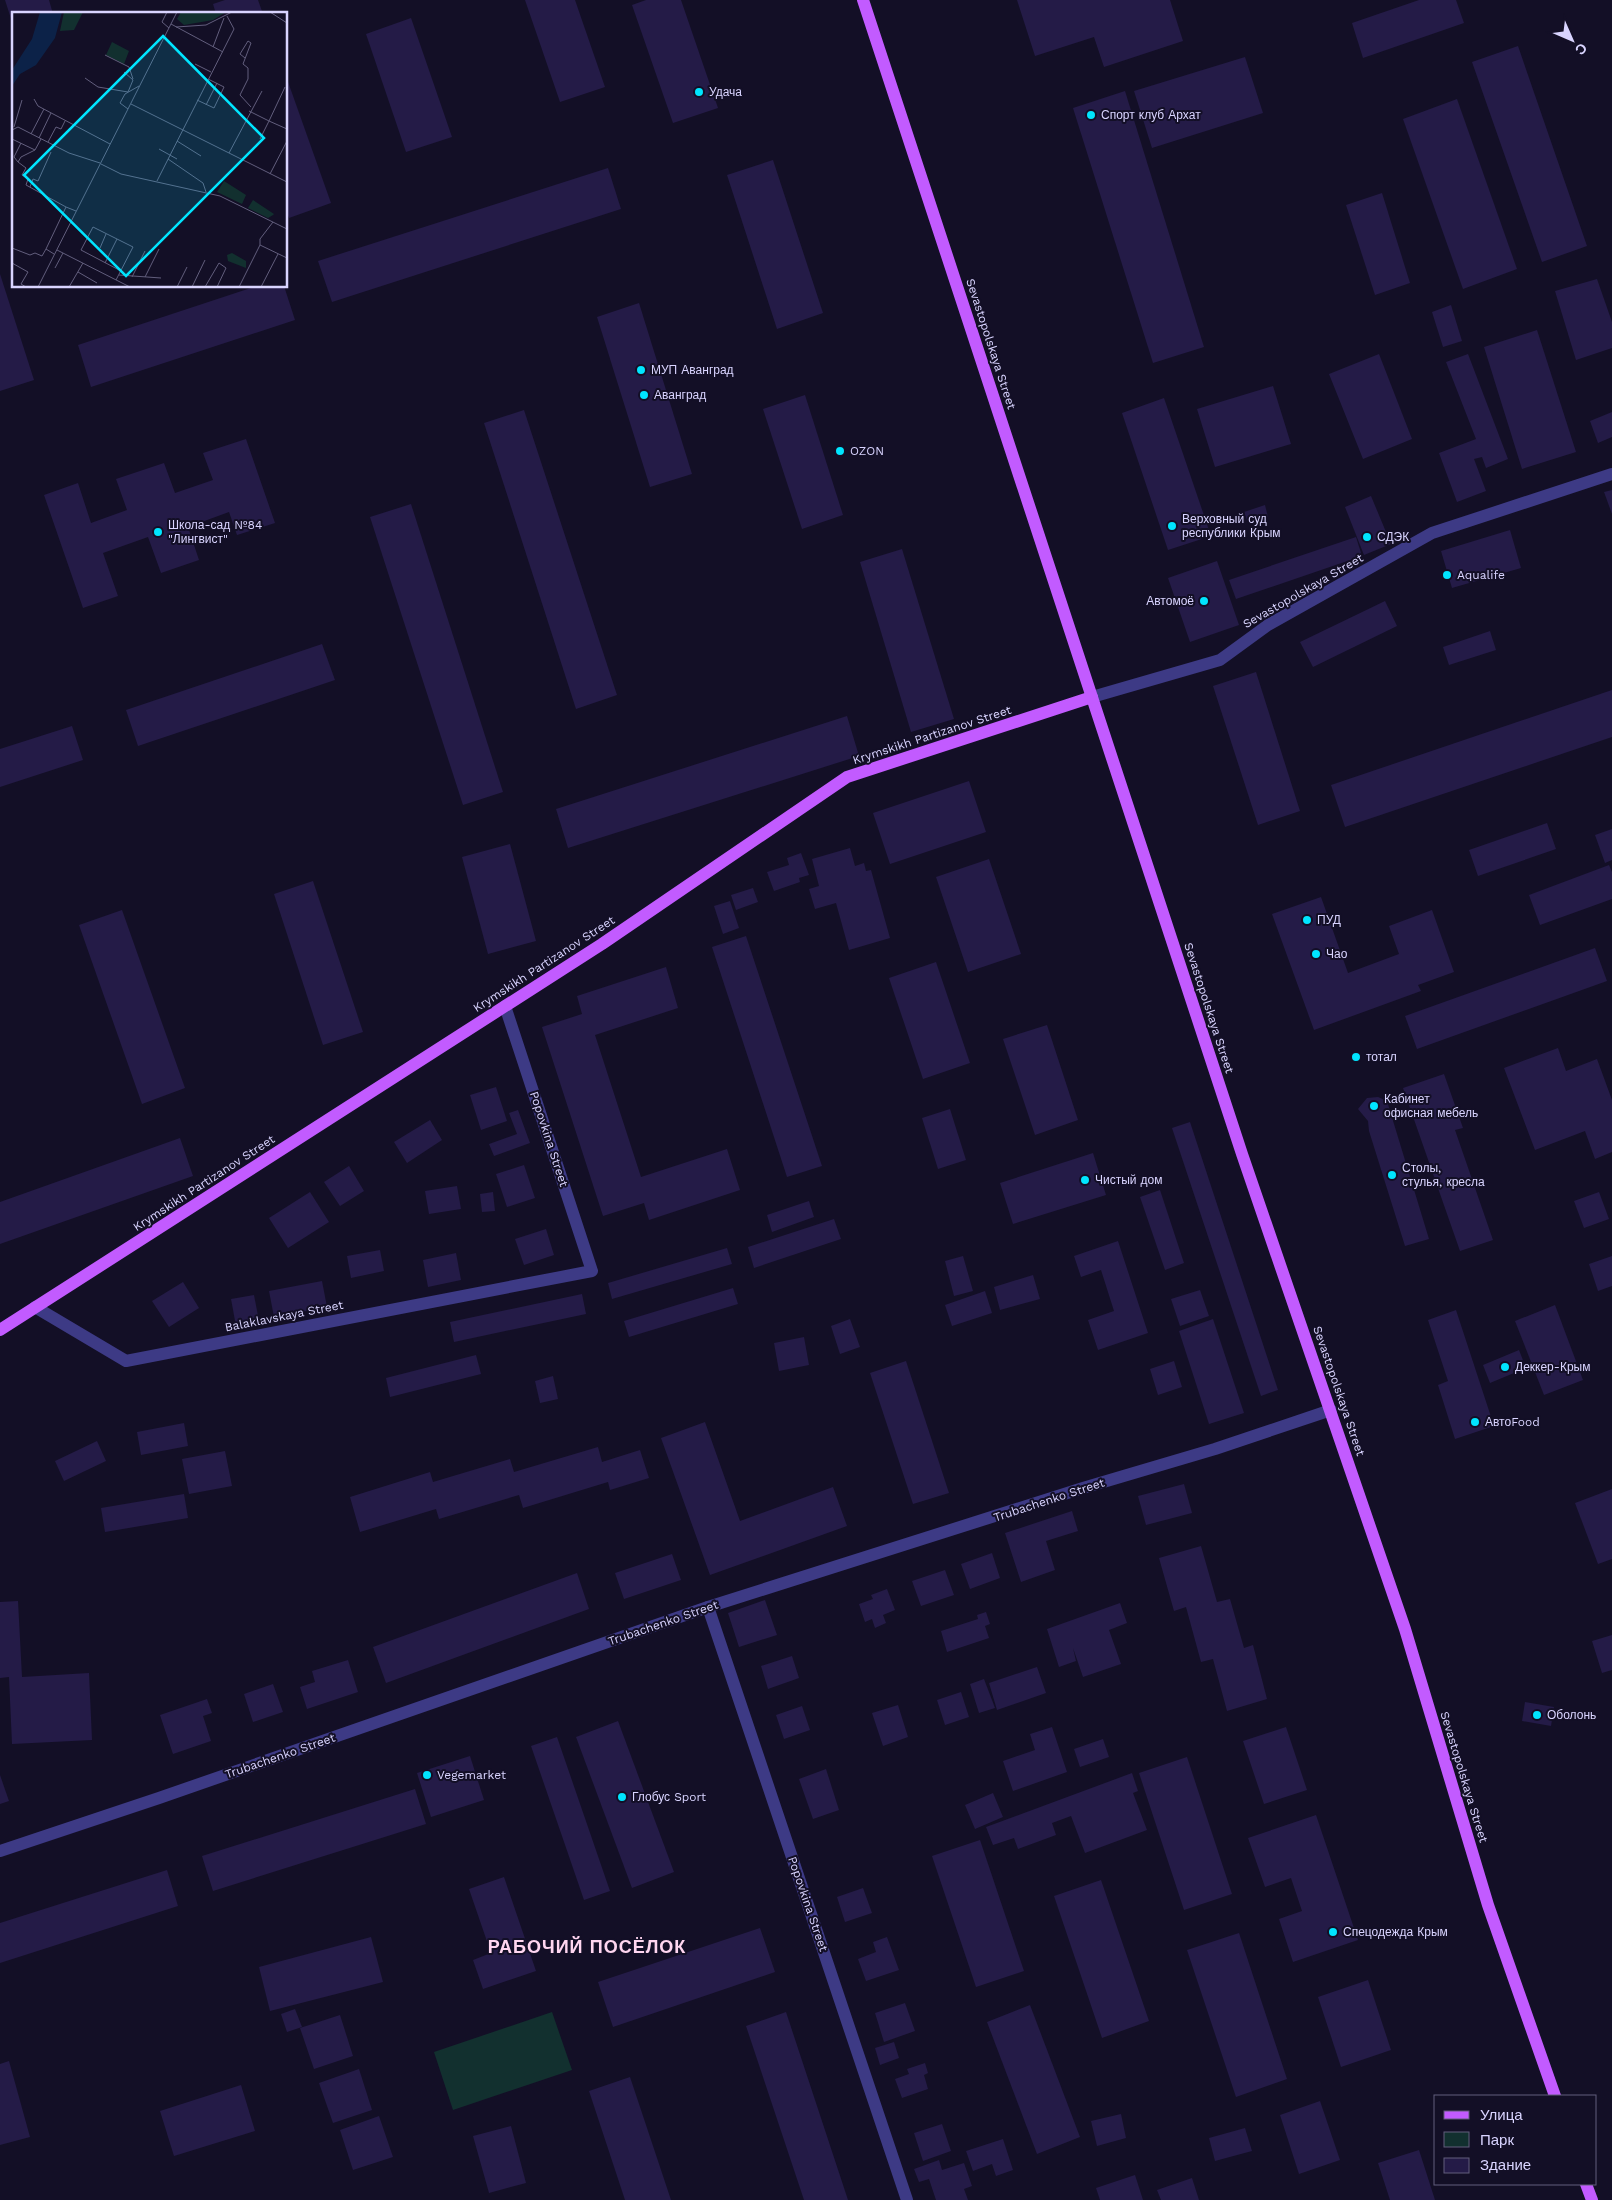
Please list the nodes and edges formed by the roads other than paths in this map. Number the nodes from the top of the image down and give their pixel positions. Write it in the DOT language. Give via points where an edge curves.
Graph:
graph roads {
  1 [pos="864,0"];
  2 [pos="1612,474"];
  3 [pos="1092,697"];
  4 [pos="505,1006"];
  5 [pos="592,1271"];
  6 [pos="35,1306"];
  7 [pos="0,1330"];
  8 [pos="1331,1410"];
  9 [pos="708,1607"];
  10 [pos="0,1851"];
  11 [pos="1555,2095"];
  12 [pos="1586,2185"];
  13 [pos="907,2200"];
  14 [pos="1592,2200"];
  1 -- 3 [label="main road, Sevastopolskaya Street"];
  2 -- 3 [label="street, Sevastopolskaya Street" via="1432,533 1268,625 1220,660"];
  3 -- 4 [label="main road, Krymskikh Partizanov Street" via="847,777"];
  3 -- 8 [label="main road, Sevastopolskaya Street" via="1242,1154"];
  4 -- 5 [label="street, Popovkina Street"];
  4 -- 6 [label="main road, Krymskikh Partizanov Street"];
  5 -- 6 [label="street, Balaklavskaya Street" via="126,1361"];
  6 -- 7 [label="main road"];
  8 -- 9 [label="street, Trubachenko Street"];
  8 -- 11 [label="main road, Sevastopolskaya Street" via="1405,1629 1488,1905"];
  9 -- 10 [label="street, Trubachenko Street"];
  9 -- 13 [label="street, Popovkina Street"];
  12 -- 14 [label="main road"];
}
